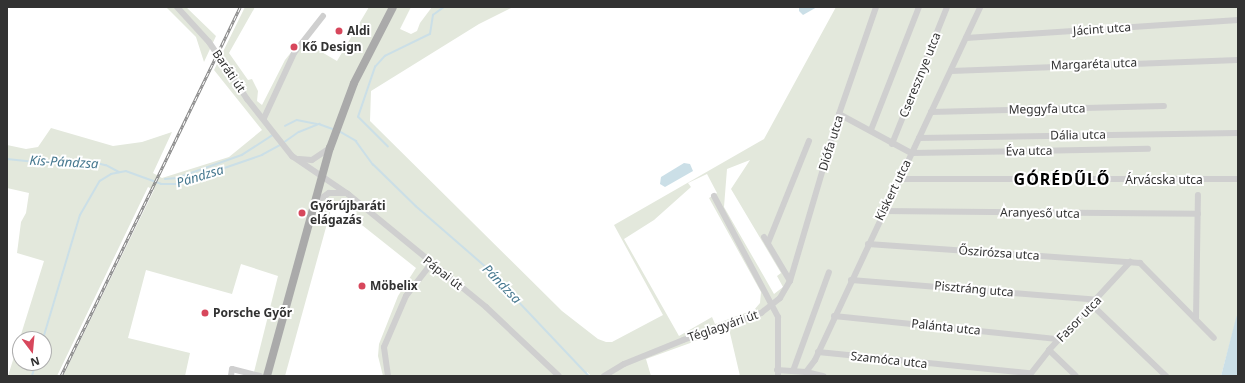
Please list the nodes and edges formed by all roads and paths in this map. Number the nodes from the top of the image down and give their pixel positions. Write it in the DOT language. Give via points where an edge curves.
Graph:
graph roads {
  1 [pos="177,7"];
  2 [pos="392,7"];
  3 [pos="876,7"];
  4 [pos="919,7"];
  5 [pos="947,7"];
  6 [pos="980,7"];
  7 [pos="323,16"];
  8 [pos="1238,20"];
  9 [pos="966,38"];
  10 [pos="1238,60"];
  11 [pos="951,71"];
  12 [pos="1164,106"];
  13 [pos="931,112"];
  14 [pos="839,114"];
  15 [pos="264,118"];
  16 [pos="871,130"];
  17 [pos="1238,133"];
  18 [pos="919,138"];
  19 [pos="809,141"];
  20 [pos="892,144"];
  21 [pos="331,146"];
  22 [pos="1148,149"];
  23 [pos="911,153"];
  24 [pos="292,156"];
  25 [pos="322,176"];
  26 [pos="898,179"];
  27 [pos="1238,179"];
  28 [pos="348,194"];
  29 [pos="1198,195"];
  30 [pos="714,196"];
  31 [pos="315,203"];
  32 [pos="882,211"];
  33 [pos="1198,214"];
  34 [pos="764,237"];
  35 [pos="768,243"];
  36 [pos="868,244"];
  37 [pos="1130,262"];
  38 [pos="431,264"];
  39 [pos="829,272"];
  40 [pos="790,280"];
  41 [pos="851,280"];
  42 [pos="1097,300"];
  43 [pos="773,306"];
  44 [pos="1092,306"];
  45 [pos="834,316"];
  46 [pos="1196,318"];
  47 [pos="1214,338"];
  48 [pos="1058,339"];
  49 [pos="1048,350"];
  50 [pos="818,352"];
  51 [pos="793,371"];
  52 [pos="806,372"];
  53 [pos="777,373"];
  54 [pos="1030,375"];
  55 [pos="231,376"];
  56 [pos="260,376"];
  57 [pos="267,376"];
  58 [pos="388,376"];
  59 [pos="559,376"];
  60 [pos="604,376"];
  61 [pos="824,376"];
  62 [pos="1076,376"];
  63 [pos="1166,376"];
  1 -- 15 [label="street, Baráti út" via="209,42 247,99"];
  2 -- 21 [label="main road" via="362,65"];
  3 -- 14 [label="street, Diófa utca"];
  4 -- 16 [label="street"];
  5 -- 20 [label="street, Cseresznye utca"];
  6 -- 9 [label="street, Kiskert utca"];
  7 -- 15 [label="street" via="294,53"];
  8 -- 9 [label="street, Jácint utca"];
  9 -- 11 [label="street, Kiskert utca"];
  10 -- 11 [label="street, Margaréta utca"];
  11 -- 13 [label="street, Kiskert utca"];
  12 -- 13 [label="street, Meggyfa utca"];
  13 -- 18 [label="street, Kiskert utca"];
  14 -- 16 [label="street"];
  14 -- 40 [label="street, Diófa utca"];
  15 -- 24 [label="street, Baráti út"];
  16 -- 20 [label="street"];
  17 -- 18 [label="street, Dália utca"];
  18 -- 23 [label="street, Kiskert utca"];
  19 -- 35 [label="street"];
  20 -- 23 [label="street"];
  21 -- 24 [label="street" via="312,160"];
  21 -- 25 [label="main road"];
  22 -- 23 [label="street, Éva utca"];
  23 -- 26 [label="street, Kiskert utca"];
  24 -- 25 [label="street, Pápai út"];
  25 -- 28 [label="street, Pápai út"];
  25 -- 31 [label="main road"];
  26 -- 27 [label="street, Árvácska utca"];
  26 -- 32 [label="street, Kiskert utca"];
  28 -- 31 [label="street" via="334,192"];
  28 -- 38 [label="street, Pápai út"];
  29 -- 33 [label="street"];
  30 -- 43 [label="street, Téglagyári út"];
  31 -- 57 [label="main road"];
  32 -- 33 [label="street, Aranyeső utca"];
  32 -- 36 [label="street, Kiskert utca"];
  33 -- 46 [label="street"];
  34 -- 35 [label="street"];
  35 -- 40 [label="street"];
  36 -- 37 [label="street, Őszirózsa utca"];
  36 -- 41 [label="street, Kiskert utca"];
  37 -- 42 [label="street, Fasor utca"];
  37 -- 46 [label="street, Őszirózsa utca" via="1140,263 1145,267"];
  38 -- 58 [label="street" via="406,296 384,347"];
  38 -- 59 [label="street, Pápai út" via="486,307"];
  39 -- 51 [label="street"];
  40 -- 43 [label="street, Diófa utca"];
  41 -- 42 [label="street, Pisztráng utca"];
  41 -- 45 [label="street, Kiskert utca"];
  42 -- 44 [label="street, Fasor utca"];
  43 -- 53 [label="street" via="779,324"];
  43 -- 60 [label="street, Téglagyári út" via="761,313 624,364"];
  44 -- 48 [label="street, Fasor utca"];
  44 -- 63 [label="street"];
  45 -- 48 [label="street, Palánta utca"];
  45 -- 50 [label="street, Kiskert utca"];
  46 -- 47 [label="street, Őszirózsa utca"];
  48 -- 49 [label="street, Fasor utca"];
  49 -- 54 [label="street, Fasor utca"];
  49 -- 62 [label="street"];
  50 -- 52 [label="street, Kiskert utca"];
  50 -- 54 [label="street, Szamóca utca"];
  51 -- 52 [label="street"];
  51 -- 53 [label="street"];
  52 -- 61 [label="street"];
  55 -- 56 [label="street" via="232,369"];
}
